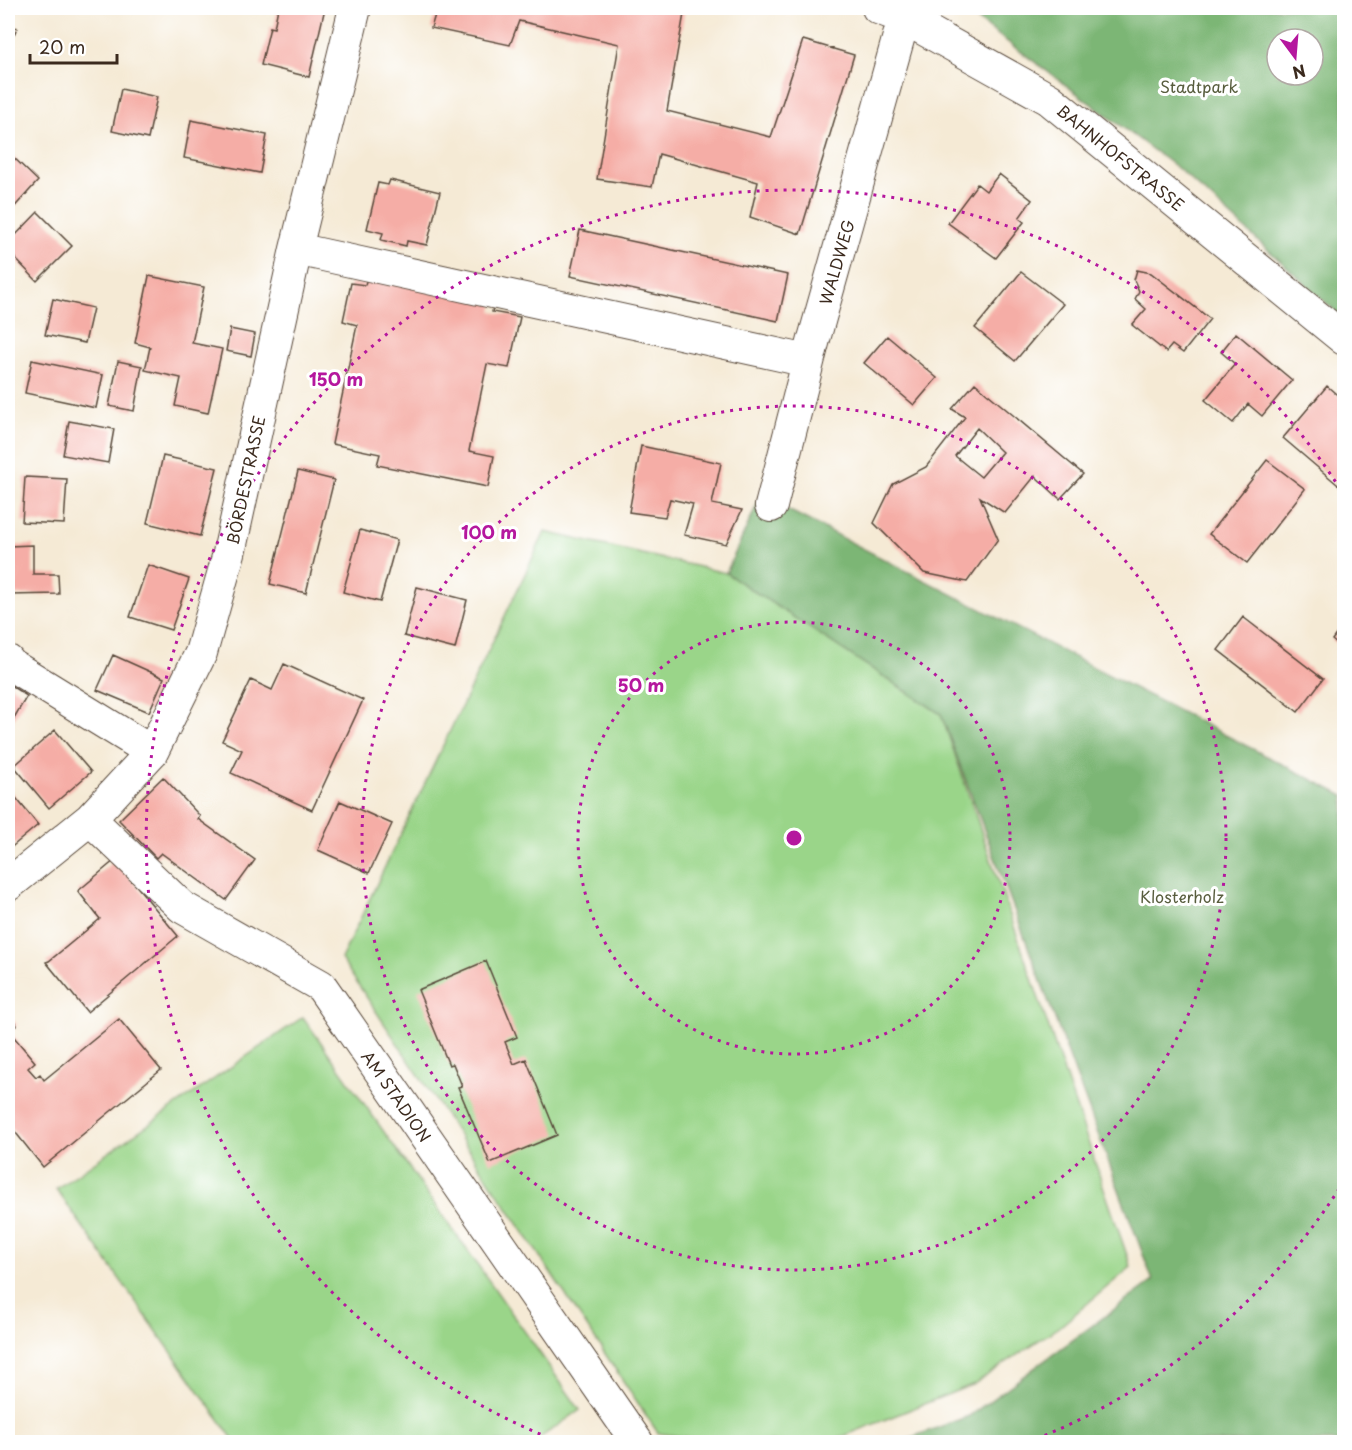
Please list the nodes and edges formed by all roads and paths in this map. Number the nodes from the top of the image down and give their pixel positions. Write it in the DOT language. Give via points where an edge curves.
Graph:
graph roads {
  1 [pos="354,8"];
  2 [pos="891,13"];
  3 [pos="296,249"];
  4 [pos="1344,339"];
  5 [pos="808,361"];
  6 [pos="771,506"];
  7 [pos="8,661"];
  8 [pos="152,752"];
  9 [pos="90,819"];
  10 [pos="8,885"];
  11 [pos="637,1443"];
  1 -- 3 [label="street, BÖRDESTRASSE"];
  2 -- 4 [label="street, BAHNHOFSTRASSE" via="1049,99"];
  2 -- 5 [label="street, WALDWEG"];
  3 -- 5 [label="street"];
  3 -- 8 [label="street, BÖRDESTRASSE" via="229,553 201,653"];
  5 -- 6 [label="street, WALDWEG"];
  7 -- 8 [label="street"];
  8 -- 9 [label="street, BÖRDESTRASSE"];
  9 -- 10 [label="street, BÖRDESTRASSE"];
  9 -- 11 [label="street, AM STADION" via="182,907 321,986"];
}
